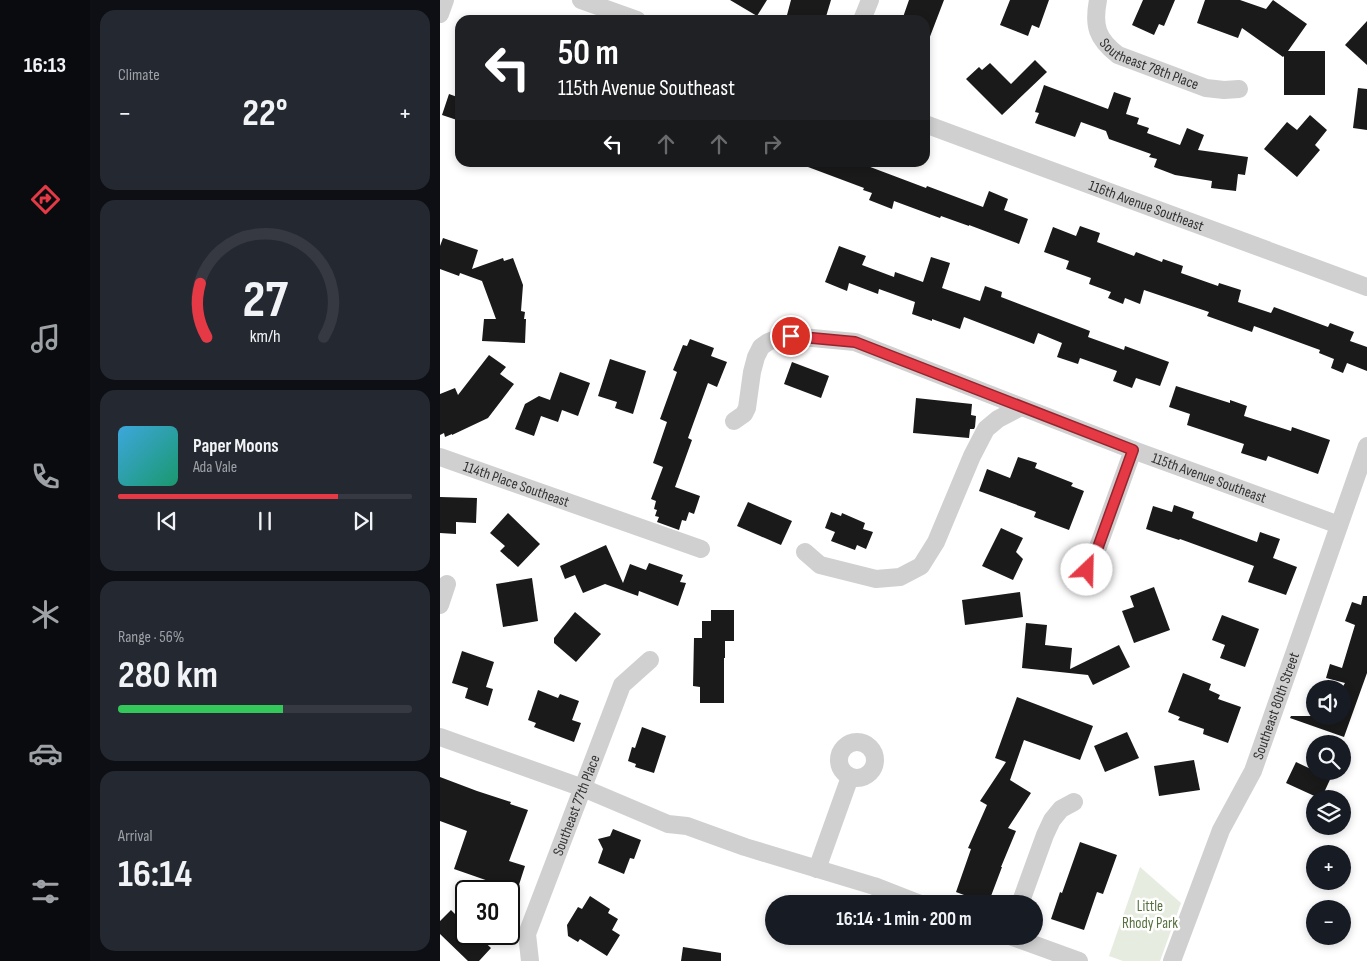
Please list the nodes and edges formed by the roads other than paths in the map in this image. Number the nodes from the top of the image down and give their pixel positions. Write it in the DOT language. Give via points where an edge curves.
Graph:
graph roads {
  1 [pos="445,0"];
  2 [pos="581,0"];
  3 [pos="870,0"];
  4 [pos="1098,0"];
  5 [pos="440,14"];
  6 [pos="623,15"];
  7 [pos="864,15"];
  8 [pos="1240,89"];
  9 [pos="930,126"];
  10 [pos="1367,288"];
  11 [pos="1021,407"];
  12 [pos="734,420"];
  13 [pos="1367,446"];
  14 [pos="1133,450"];
  15 [pos="440,457"];
  16 [pos="1339,525"];
  17 [pos="701,549"];
  18 [pos="805,552"];
  19 [pos="1082,580"];
  20 [pos="447,584"];
  21 [pos="440,605"];
  22 [pos="650,660"];
  23 [pos="440,737"];
  24 [pos="850,777"];
  25 [pos="583,788"];
  26 [pos="1074,802"];
  27 [pos="817,869"];
  28 [pos="897,895"];
  29 [pos="1023,895"];
  30 [pos="1035,945"];
  31 [pos="530,961"];
  32 [pos="1079,961"];
  33 [pos="1172,961"];
  1 -- 5 [label="street"];
  2 -- 6 [label="street"];
  3 -- 7 [label="street"];
  4 -- 8 [label="street, Southeast 78th Place" via="1096,27 1100,38 1118,55 1206,88"];
  9 -- 10 [label="street, 116th Avenue Southeast"];
  11 -- 12 [label="street, 115th Avenue Southeast" via="855,342 791,336 778,338 761,348 752,372 747,408"];
  11 -- 14 [label="street, 115th Avenue Southeast"];
  11 -- 18 [label="street" via="986,429 936,542 921,566 900,577 876,579 820,565"];
  13 -- 16 [label="street, Southeast 80th Street"];
  14 -- 16 [label="street, 115th Avenue Southeast"];
  14 -- 19 [label="street" via="1093,561"];
  15 -- 17 [label="street, 114th Place Southeast"];
  16 -- 33 [label="street, Southeast 80th Street" via="1254,771 1222,830"];
  20 -- 21 [label="street"];
  22 -- 25 [label="street, Southeast 77th Place" via="622,685"];
  23 -- 25 [label="street"];
  24 -- 27 [label="street"];
  25 -- 27 [label="street" via="668,824 687,826"];
  25 -- 31 [label="street, Southeast 77th Place" via="527,934"];
  26 -- 29 [label="street" via="1061,809 1052,820"];
  27 -- 28 [label="street"];
  30 -- 32 [label="street"];
}
